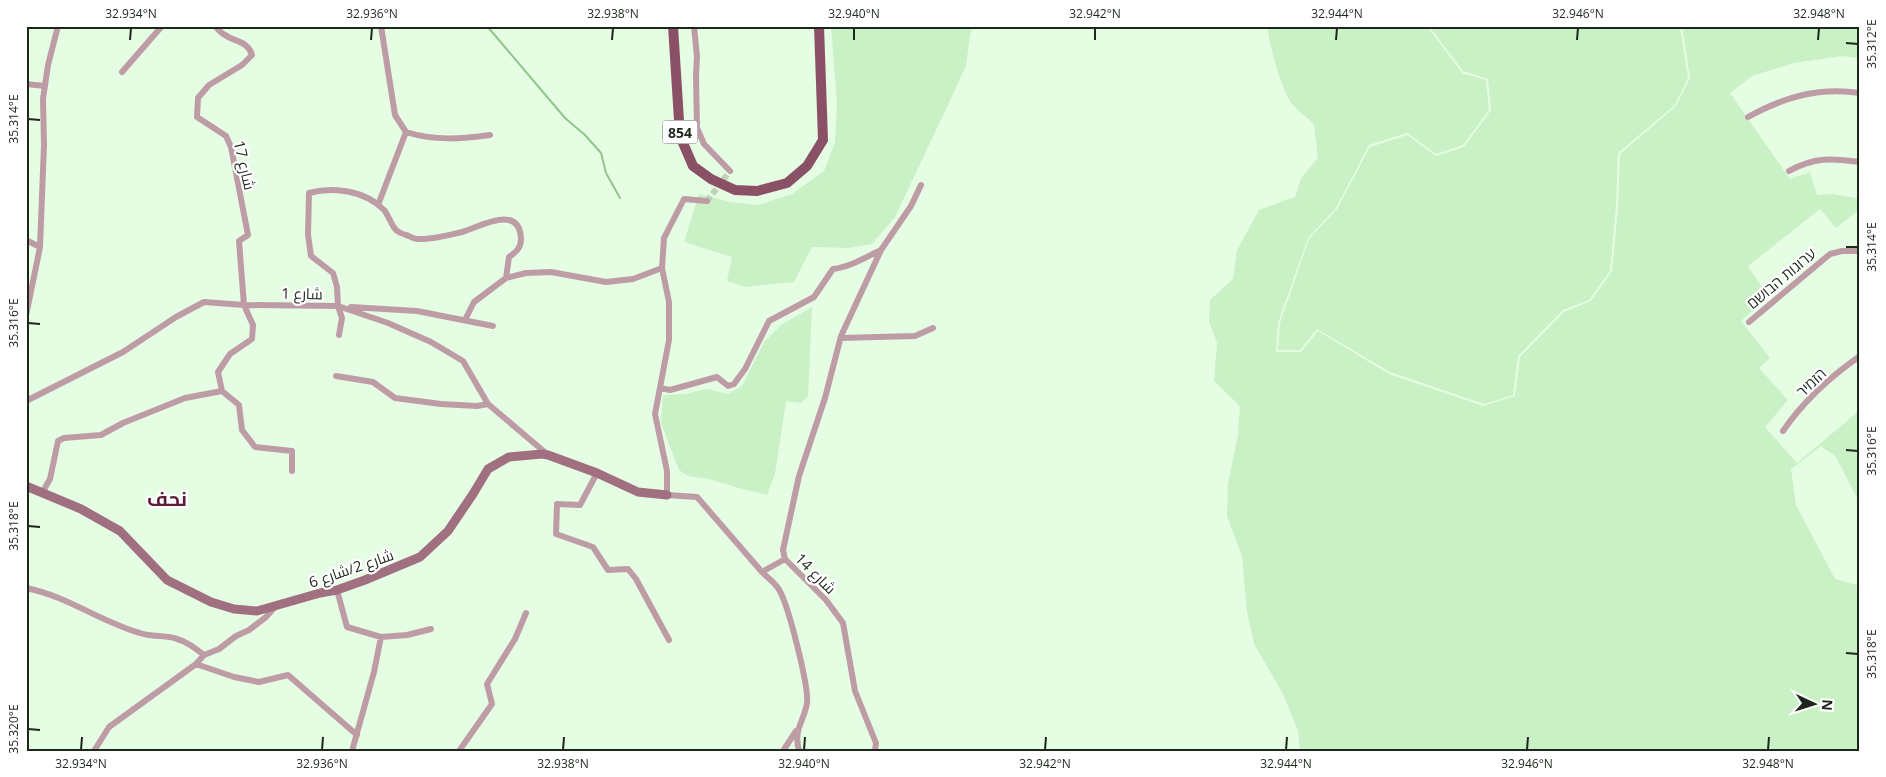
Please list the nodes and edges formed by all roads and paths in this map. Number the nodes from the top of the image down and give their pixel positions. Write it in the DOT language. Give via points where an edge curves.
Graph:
graph roads {
  1 [pos="58,26"];
  2 [pos="162,26"];
  3 [pos="215,26"];
  4 [pos="381,26"];
  5 [pos="673,26"];
  6 [pos="694,26"];
  7 [pos="819,26"];
  8 [pos="122,72"];
  9 [pos="26,84"];
  10 [pos="45,86"];
  11 [pos="1860,93"];
  12 [pos="1748,117"];
  13 [pos="406,132"];
  14 [pos="490,135"];
  15 [pos="1860,162"];
  16 [pos="730,171"];
  17 [pos="1789,172"];
  18 [pos="922,185"];
  19 [pos="707,201"];
  20 [pos="378,205"];
  21 [pos="26,240"];
  22 [pos="40,247"];
  23 [pos="881,250"];
  24 [pos="1860,252"];
  25 [pos="662,268"];
  26 [pos="506,278"];
  27 [pos="244,305"];
  28 [pos="342,306"];
  29 [pos="26,316"];
  30 [pos="464,320"];
  31 [pos="1749,322"];
  32 [pos="493,326"];
  33 [pos="933,328"];
  34 [pos="339,335"];
  35 [pos="841,338"];
  36 [pos="1860,356"];
  37 [pos="336,376"];
  38 [pos="660,388"];
  39 [pos="222,392"];
  40 [pos="26,401"];
  41 [pos="488,404"];
  42 [pos="1783,431"];
  43 [pos="548,455"];
  44 [pos="292,471"];
  45 [pos="597,473"];
  46 [pos="26,486"];
  47 [pos="42,493"];
  48 [pos="667,495"];
  49 [pos="785,559"];
  50 [pos="762,572"];
  51 [pos="26,588"];
  52 [pos="337,590"];
  53 [pos="276,606"];
  54 [pos="526,613"];
  55 [pos="431,629"];
  56 [pos="381,637"];
  57 [pos="669,640"];
  58 [pos="204,655"];
  59 [pos="196,664"];
  60 [pos="799,728"];
  61 [pos="357,735"];
  62 [pos="94,751"];
  63 [pos="352,751"];
  64 [pos="459,751"];
  65 [pos="783,751"];
  66 [pos="799,751"];
  67 [pos="875,751"];
  1 -- 10 [label="street"];
  2 -- 8 [label="street"];
  3 -- 27 [label="street, شارع 17" via="226,36 245,44 252,55 209,85 198,98 197,117 226,136 231,147 248,235 239,241"];
  4 -- 13 [label="street" via="395,115"];
  5 -- 7 [label="main road, 854" via="680,136 693,166 735,190 756,191 787,183 807,166 823,140"];
  6 -- 16 [label="street" via="698,57 697,128 704,144"];
  9 -- 10 [label="street"];
  10 -- 22 [label="street"];
  11 -- 12 [label="street" via="1806,93 1772,104"];
  13 -- 14 [label="street" via="421,137 460,140"];
  13 -- 20 [label="street"];
  15 -- 17 [label="street" via="1823,159 1803,163"];
  18 -- 23 [label="street"];
  19 -- 25 [label="street" via="684,199 664,238"];
  20 -- 26 [label="street" via="396,230 416,240 464,231 503,219 513,222 521,240 518,250 509,257"];
  20 -- 28 [label="street" via="355,193 321,190 309,193 311,256 332,273"];
  21 -- 22 [label="street"];
  22 -- 29 [label="street"];
  23 -- 35 [label="street"];
  23 -- 38 [label="street" via="845,267 833,269 814,297 769,321 734,384 728,386 717,377 670,390"];
  24 -- 31 [label="street, ערוגות הבושם" via="1830,254"];
  25 -- 26 [label="street" via="633,279 606,282 551,272"];
  25 -- 38 [label="street" via="669,302 669,340"];
  26 -- 30 [label="street" via="474,302"];
  27 -- 28 [label="street, شارع 1"];
  27 -- 39 [label="street" via="253,325 252,339 230,354 218,372"];
  27 -- 40 [label="street, شارع 1" via="204,302 123,352"];
  28 -- 30 [label="street" via="417,311"];
  28 -- 34 [label="street"];
  28 -- 41 [label="street, شارع 1" via="431,342 463,361"];
  30 -- 32 [label="street"];
  33 -- 35 [label="street" via="915,336"];
  35 -- 49 [label="street" via="799,476 783,550"];
  36 -- 42 [label="street, הזמיר" via="1814,394"];
  37 -- 41 [label="street" via="373,382 395,398 441,404"];
  38 -- 48 [label="street" via="655,414 667,471"];
  39 -- 44 [label="street" via="239,406 242,430 255,447 292,451"];
  39 -- 47 [label="street" via="185,398 101,435 58,441 50,479"];
  41 -- 43 [label="street, شارع 1"];
  43 -- 45 [label="street, شارع 2/شارع 6"];
  43 -- 52 [label="street, شارع 2/شارع 6" via="509,458 488,468 448,531 420,557"];
  45 -- 48 [label="street, شارع 2/شارع 6" via="638,492"];
  45 -- 57 [label="street" via="580,505 557,504 556,534 593,547 608,570 628,569"];
  46 -- 47 [label="street, شارع 2/شارع 6"];
  47 -- 53 [label="street, شارع 2/شارع 6" via="120,530 167,580 211,602 257,611"];
  48 -- 50 [label="street" via="697,497"];
  49 -- 50 [label="street, شارع 14"];
  49 -- 67 [label="street, شارع 14" via="826,600 843,623 855,690 876,743"];
  50 -- 60 [label="street" via="779,589 791,620 807,702"];
  51 -- 58 [label="street" via="45,592 141,634 173,637"];
  52 -- 53 [label="street, شارع 2/شارع 6"];
  52 -- 56 [label="street" via="347,627"];
  53 -- 58 [label="street" via="249,630"];
  54 -- 64 [label="street" via="515,639 487,684 492,704"];
  55 -- 56 [label="street"];
  56 -- 61 [label="street"];
  58 -- 59 [label="street"];
  59 -- 61 [label="street" via="259,682 288,675"];
  59 -- 62 [label="street" via="109,727"];
  60 -- 65 [label="street"];
  60 -- 66 [label="street" via="796,739"];
  61 -- 63 [label="street"];
}
